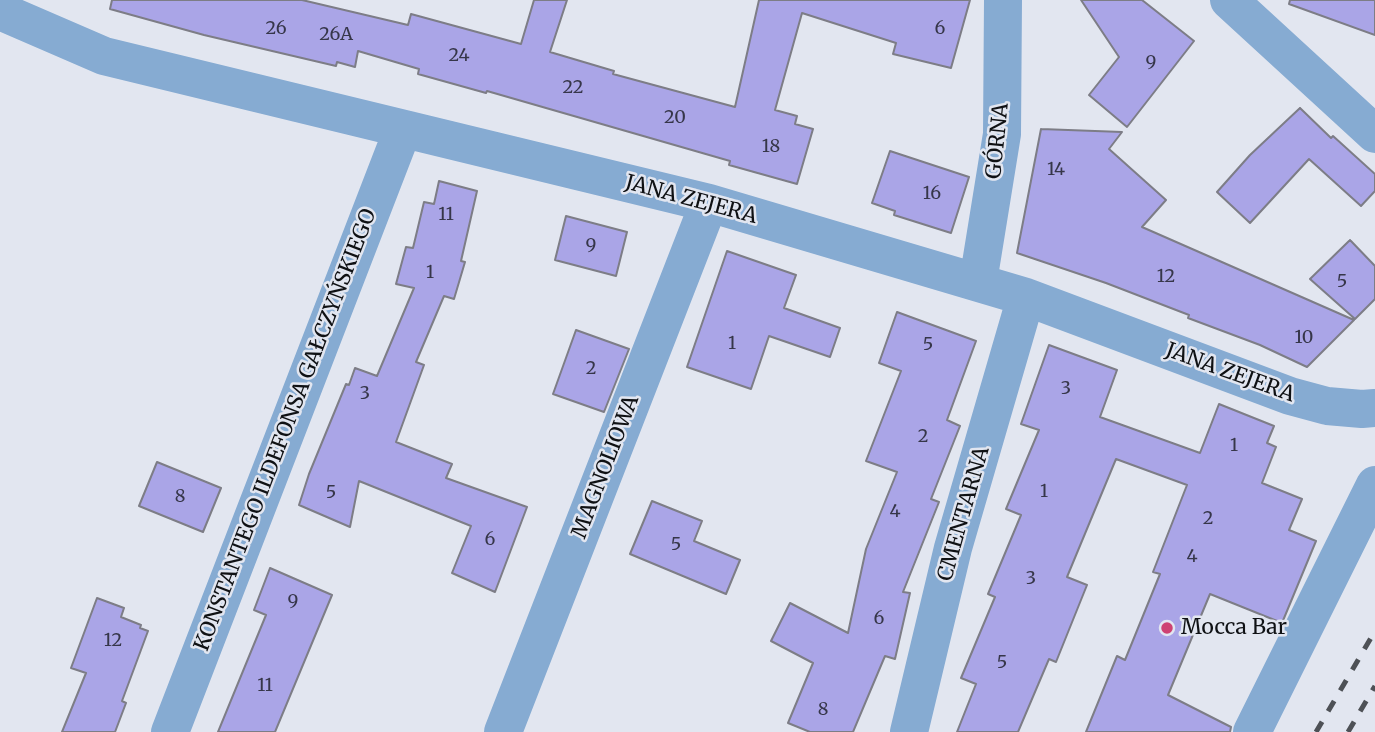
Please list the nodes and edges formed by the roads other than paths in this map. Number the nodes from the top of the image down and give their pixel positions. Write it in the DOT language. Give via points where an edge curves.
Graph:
graph roads {
  1 [pos="1003,0"];
  2 [pos="1229,0"];
  3 [pos="0,11"];
  4 [pos="403,129"];
  5 [pos="1375,134"];
  6 [pos="709,203"];
  7 [pos="978,282"];
  8 [pos="1026,297"];
  9 [pos="1375,408"];
  10 [pos="1375,485"];
  11 [pos="170,732"];
  12 [pos="503,732"];
  13 [pos="909,732"];
  14 [pos="1252,732"];
  1 -- 7 [label="street, GÓRNA" via="1002,134"];
  2 -- 5 [label="street"];
  3 -- 4 [label="street, JANA ZEJERA" via="104,56"];
  4 -- 6 [label="street, JANA ZEJERA"];
  4 -- 11 [label="street, KONSTANTEGO ILDEFONSA GAŁCZYŃSKIEGO"];
  6 -- 7 [label="street, JANA ZEJERA"];
  6 -- 12 [label="street, MAGNOLIOWA"];
  7 -- 8 [label="street, JANA ZEJERA"];
  8 -- 9 [label="street, JANA ZEJERA" via="1290,396 1327,406"];
  8 -- 13 [label="street, CMENTARNA" via="953,548"];
  10 -- 14 [label="street"];
}
